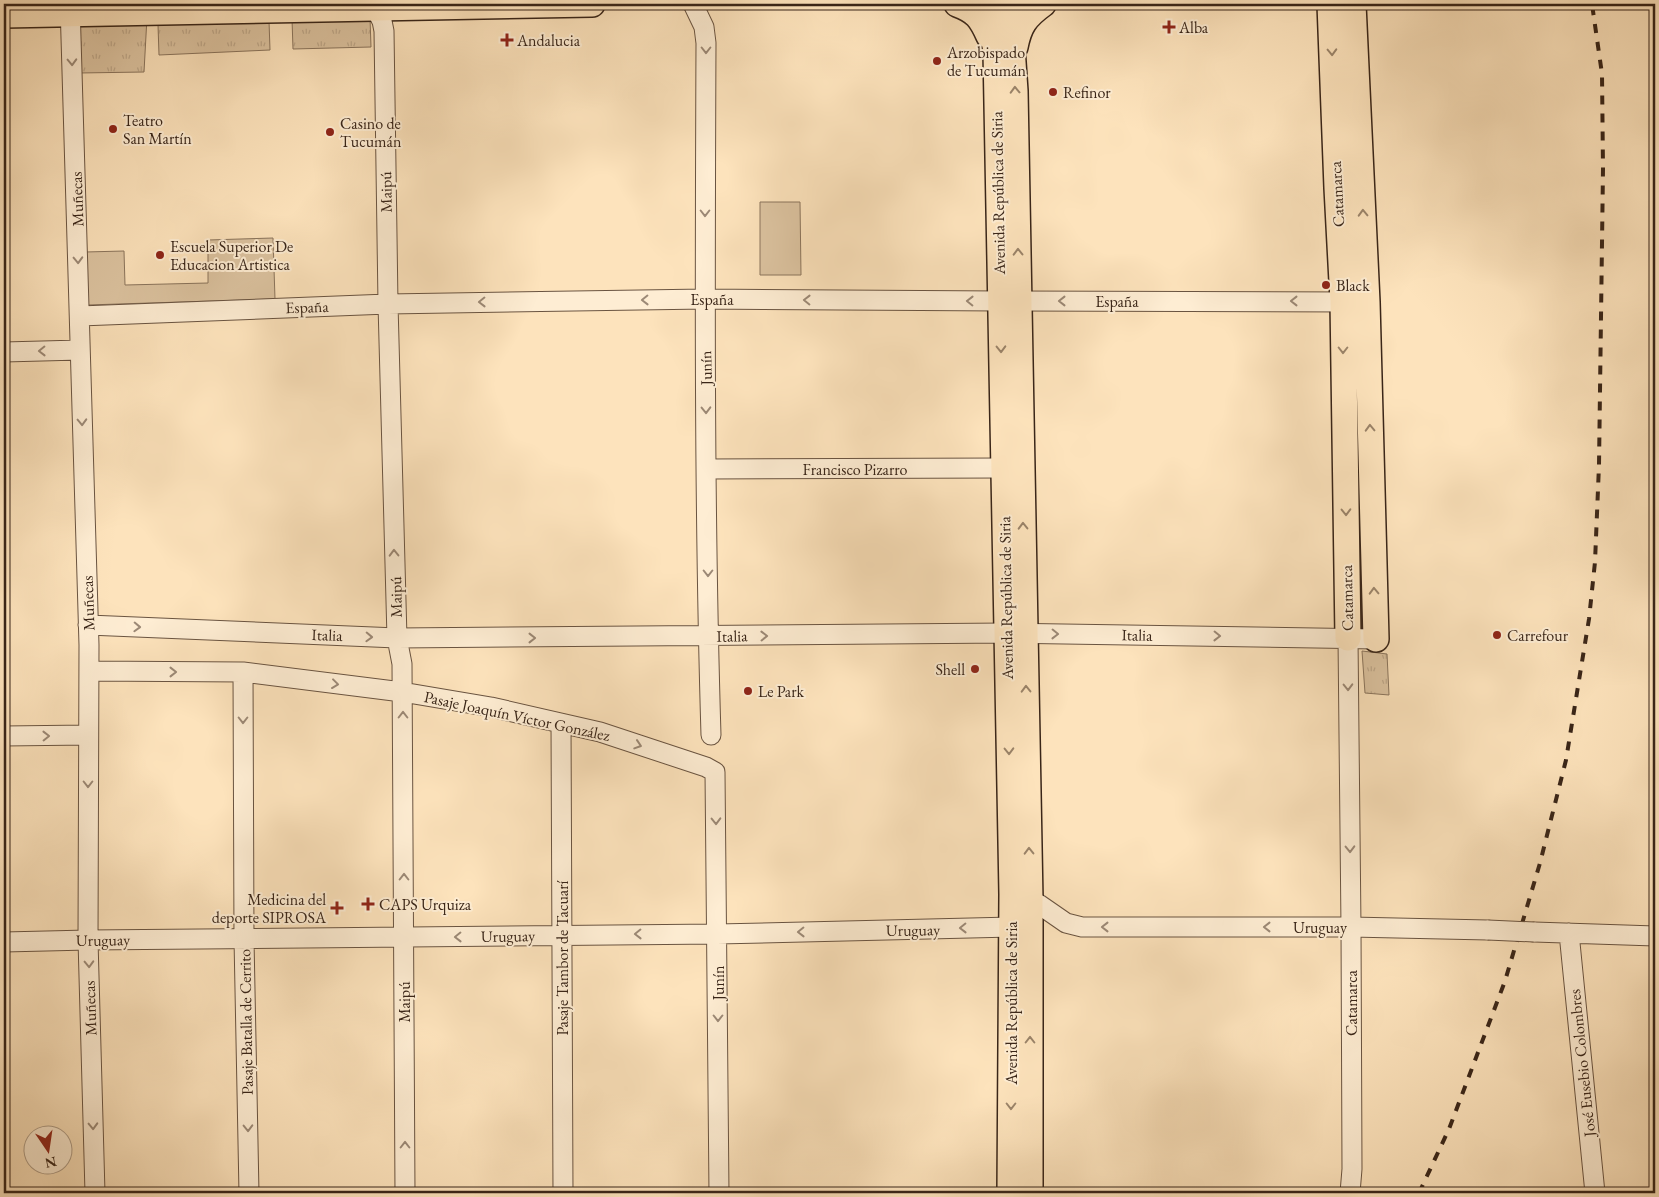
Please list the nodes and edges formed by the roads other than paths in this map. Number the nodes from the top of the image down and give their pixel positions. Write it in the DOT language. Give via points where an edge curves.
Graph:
graph roads {
  1 [pos="592,4"];
  2 [pos="693,4"];
  3 [pos="957,4"];
  4 [pos="987,4"];
  5 [pos="1006,4"];
  6 [pos="1043,4"];
  7 [pos="1330,4"];
  8 [pos="1353,4"];
  9 [pos="1368,4"];
  10 [pos="375,6"];
  11 [pos="70,9"];
  12 [pos="4,15"];
  13 [pos="1355,34"];
  14 [pos="1005,54"];
  15 [pos="705,299"];
  16 [pos="1009,301"];
  17 [pos="1356,302"];
  18 [pos="388,304"];
  19 [pos="80,316"];
  20 [pos="80,350"];
  21 [pos="4,352"];
  22 [pos="1003,468"];
  23 [pos="707,469"];
  24 [pos="88,625"];
  25 [pos="1016,633"];
  26 [pos="708,636"];
  27 [pos="397,638"];
  28 [pos="1348,638"];
  29 [pos="1376,639"];
  30 [pos="89,672"];
  31 [pos="243,672"];
  32 [pos="402,692"];
  33 [pos="561,723"];
  34 [pos="88,735"];
  35 [pos="711,735"];
  36 [pos="4,736"];
  37 [pos="715,772"];
  38 [pos="1018,912"];
  39 [pos="1351,927"];
  40 [pos="1568,933"];
  41 [pos="717,934"];
  42 [pos="562,935"];
  43 [pos="1655,936"];
  44 [pos="404,937"];
  45 [pos="244,939"];
  46 [pos="88,940"];
  47 [pos="4,942"];
  48 [pos="95,1193"];
  49 [pos="249,1193"];
  50 [pos="405,1193"];
  51 [pos="562,1193"];
  52 [pos="719,1193"];
  53 [pos="1010,1193"];
  54 [pos="1030,1193"];
  55 [pos="1350,1193"];
  56 [pos="1595,1193"];
  1 -- 10 [label="main road"];
  2 -- 15 [label="street, Junín, one-way" via="704,27 706,43"];
  3 -- 14 [label="main road" via="978,15"];
  4 -- 14 [label="main road, Avenida República de Siria"];
  5 -- 14 [label="main road, Avenida República de Siria" via="1010,19"];
  6 -- 14 [label="main road" via="1022,24"];
  7 -- 17 [label="main road, Catamarca, one-way" via="1337,188"];
  8 -- 13 [label="main road, Catamarca"];
  9 -- 13 [label="main road" via="1359,17"];
  10 -- 11 [label="main road"];
  10 -- 18 [label="street, Maipú" via="384,31"];
  11 -- 12 [label="main road"];
  11 -- 19 [label="street, Muñecas, one-way"];
  17 -- 13 [label="main road, Catamarca, one-way"];
  14 -- 16 [label="main road, Avenida República de Siria"];
  16 -- 15 [label="street, España, one-way"];
  15 -- 18 [label="street, España, one-way"];
  15 -- 23 [label="street, Junín, one-way"];
  17 -- 16 [label="street, España, one-way"];
  16 -- 22 [label="main road, Avenida República de Siria, one-way"];
  25 -- 16 [label="main road, Avenida República de Siria, one-way"];
  17 -- 28 [label="main road, Catamarca, one-way"];
  29 -- 17 [label="main road, Catamarca, one-way"];
  18 -- 19 [label="street, España"];
  27 -- 18 [label="street, Maipú, one-way"];
  19 -- 20 [label="street, Muñecas"];
  20 -- 21 [label="street, one-way"];
  20 -- 24 [label="street, Muñecas, one-way"];
  22 -- 23 [label="street, Francisco Pizarro"];
  22 -- 25 [label="main road, Avenida República de Siria"];
  23 -- 26 [label="street, Junín, one-way"];
  24 -- 27 [label="street, Italia, one-way"];
  24 -- 30 [label="street, Muñecas"];
  26 -- 25 [label="street, Italia, one-way"];
  25 -- 28 [label="street, Italia, one-way"];
  25 -- 38 [label="main road, Avenida República de Siria"];
  27 -- 26 [label="street, Italia, one-way"];
  26 -- 35 [label="street, Junín"];
  27 -- 32 [label="street, Maipú" via="402,664"];
  28 -- 29 [label="street, Italia"];
  28 -- 39 [label="street, Catamarca, one-way"];
  30 -- 31 [label="street, one-way"];
  30 -- 34 [label="street, Muñecas"];
  31 -- 32 [label="street, one-way"];
  31 -- 45 [label="street, Pasaje Batalla de Cerrito, one-way"];
  32 -- 33 [label="street, Pasaje Joaquín Víctor González"];
  44 -- 32 [label="street, Maipú, one-way"];
  33 -- 37 [label="street, Pasaje Joaquín Víctor González, one-way" via="600,732"];
  33 -- 42 [label="street, Pasaje Tambor de Tacuarí"];
  36 -- 34 [label="street, one-way"];
  34 -- 46 [label="street, Muñecas, one-way"];
  37 -- 41 [label="street, Junín, one-way"];
  39 -- 38 [label="street, Uruguay, one-way" via="1082,927 1066,923 1040,905"];
  38 -- 41 [label="street, Uruguay, one-way"];
  38 -- 53 [label="main road, Avenida República de Siria, one-way"];
  54 -- 38 [label="main road, Avenida República de Siria, one-way"];
  39 -- 40 [label="street, Uruguay, bridge"];
  39 -- 55 [label="street, Catamarca"];
  40 -- 43 [label="street"];
  40 -- 56 [label="street, José Eusebio Colombres"];
  41 -- 42 [label="street, Uruguay, one-way"];
  41 -- 52 [label="street, Junín, one-way"];
  42 -- 44 [label="street, Uruguay, one-way"];
  42 -- 51 [label="street, Pasaje Tambor de Tacuarí"];
  44 -- 45 [label="street, Uruguay"];
  50 -- 44 [label="street, Maipú, one-way"];
  45 -- 46 [label="street, Uruguay"];
  45 -- 49 [label="street, Pasaje Batalla de Cerrito, one-way"];
  46 -- 47 [label="street, Uruguay"];
  46 -- 48 [label="street, Muñecas, one-way"];
}
